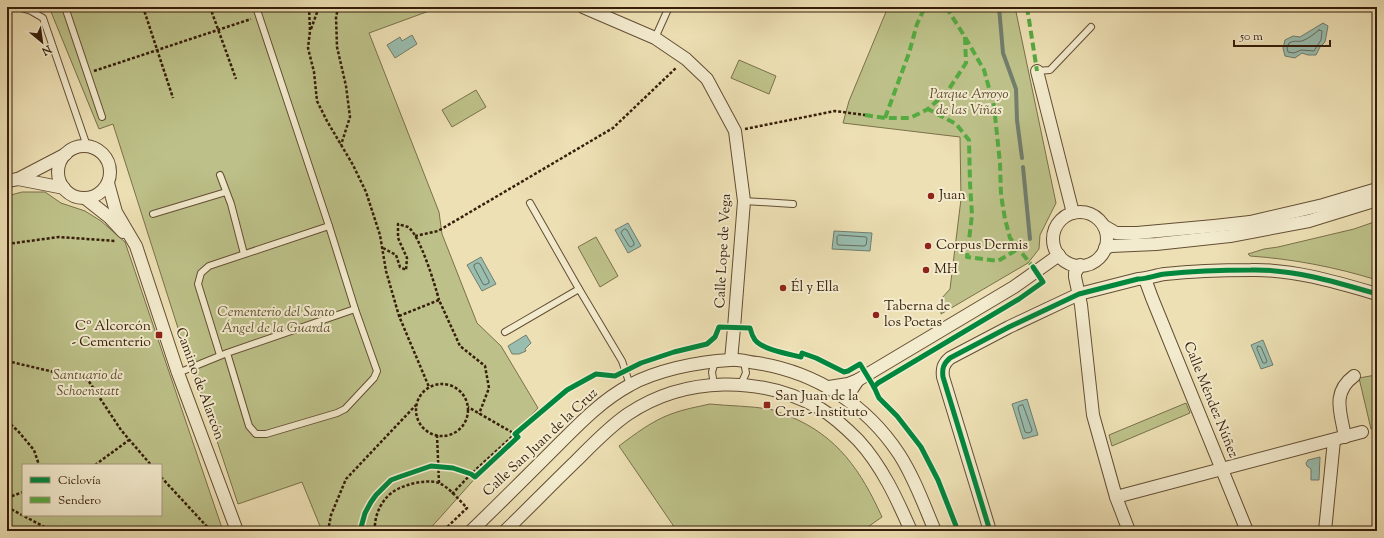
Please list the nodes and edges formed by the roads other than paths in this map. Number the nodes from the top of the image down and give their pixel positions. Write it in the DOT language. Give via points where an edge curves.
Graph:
graph roads {
  1 [pos="18,7"];
  2 [pos="66,7"];
  3 [pos="256,7"];
  4 [pos="583,7"];
  5 [pos="669,7"];
  6 [pos="1091,27"];
  7 [pos="655,38"];
  8 [pos="1037,71"];
  9 [pos="102,117"];
  10 [pos="87,146"];
  11 [pos="66,154"];
  12 [pos="220,175"];
  13 [pos="12,180"];
  14 [pos="108,183"];
  15 [pos="64,188"];
  16 [pos="1377,189"];
  17 [pos="226,192"];
  18 [pos="85,198"];
  19 [pos="1377,200"];
  20 [pos="744,201"];
  21 [pos="530,203"];
  22 [pos="792,204"];
  23 [pos="1377,208"];
  24 [pos="1073,213"];
  25 [pos="153,214"];
  26 [pos="329,226"];
  27 [pos="1104,226"];
  28 [pos="1273,228"];
  29 [pos="136,246"];
  30 [pos="1105,248"];
  31 [pos="244,254"];
  32 [pos="1059,255"];
  33 [pos="1080,266"];
  34 [pos="1146,279"];
  35 [pos="579,289"];
  36 [pos="1079,294"];
  37 [pos="1377,294"];
  38 [pos="355,309"];
  39 [pos="505,332"];
  40 [pos="224,354"];
  41 [pos="730,360"];
  42 [pos="744,361"];
  43 [pos="715,362"];
  44 [pos="178,373"];
  45 [pos="1354,376"];
  46 [pos="858,380"];
  47 [pos="741,384"];
  48 [pos="630,385"];
  49 [pos="714,385"];
  50 [pos="828,387"];
  51 [pos="850,401"];
  52 [pos="1362,432"];
  53 [pos="1339,439"];
  54 [pos="1222,469"];
  55 [pos="1116,497"];
  56 [pos="237,531"];
  57 [pos="471,531"];
  58 [pos="505,531"];
  59 [pos="911,531"];
  60 [pos="935,531"];
  61 [pos="990,531"];
  62 [pos="1129,531"];
  63 [pos="1247,531"];
  64 [pos="1325,531"];
  1 -- 10 [label="lane" via="43,18"];
  2 -- 9 [label="lane"];
  3 -- 26 [label="lane"];
  4 -- 7 [label="street, Calle Lope de Vega"];
  5 -- 7 [label="lane"];
  6 -- 8 [label="lane" via="1050,70"];
  7 -- 20 [label="street, Calle Lope de Vega" via="686,59 706,79 735,131"];
  8 -- 24 [label="street"];
  10 -- 11 [label="street" via="72,149"];
  10 -- 14 [label="street" via="106,157 110,170"];
  11 -- 13 [label="street"];
  11 -- 15 [label="street" via="59,167 60,182"];
  12 -- 17 [label="lane"];
  13 -- 15 [label="street"];
  14 -- 18 [label="street" via="100,193"];
  14 -- 29 [label="street, Camino de Alarcón" via="116,212"];
  15 -- 18 [label="street" via="77,197"];
  16 -- 27 [label="street" via="1250,222 1137,233 1116,232"];
  17 -- 25 [label="lane"];
  17 -- 31 [label="lane"];
  18 -- 29 [label="street, Camino de Alarcón"];
  19 -- 28 [label="street" via="1329,215"];
  20 -- 22 [label="lane"];
  20 -- 41 [label="street, Calle Lope de Vega"];
  21 -- 35 [label="lane"];
  23 -- 28 [label="street" via="1310,228"];
  24 -- 27 [label="street" via="1091,214"];
  24 -- 32 [label="street" via="1062,219 1055,229 1053,242"];
  26 -- 31 [label="lane"];
  26 -- 38 [label="lane"];
  27 -- 30 [label="street" via="1107,237"];
  28 -- 30 [label="street" via="1208,239"];
  29 -- 44 [label="street, Camino de Alarcón"];
  30 -- 33 [label="street" via="1095,261"];
  31 -- 40 [label="lane" via="209,266 201,273 198,284"];
  32 -- 33 [label="street" via="1069,263"];
  32 -- 46 [label="street" via="1014,287"];
  33 -- 36 [label="street" via="1075,273"];
  34 -- 36 [label="street"];
  34 -- 37 [label="street" via="1166,274 1253,270 1308,276"];
  34 -- 54 [label="street, Calle Méndez Núñez"];
  35 -- 39 [label="lane"];
  35 -- 48 [label="lane" via="622,361"];
  36 -- 55 [label="street" via="1093,415"];
  36 -- 61 [label="street" via="1009,327 945,362 943,377"];
  38 -- 40 [label="lane"];
  38 -- 40 [label="lane" via="377,370 374,378 345,409 336,413 266,434 256,434 249,426"];
  40 -- 44 [label="lane"];
  41 -- 42 [label="street, Calle San Juan de la Cruz"];
  41 -- 43 [label="street, Calle San Juan de la Cruz"];
  42 -- 47 [label="lane" via="746,373"];
  42 -- 50 [label="street, Calle San Juan de la Cruz" via="797,373"];
  43 -- 48 [label="street, Calle San Juan de la Cruz" via="661,372"];
  43 -- 49 [label="lane" via="712,372"];
  44 -- 56 [label="street, Camino de Alarcón"];
  45 -- 53 [label="street" via="1341,390 1339,398"];
  46 -- 50 [label="street"];
  46 -- 51 [label="street" via="850,392"];
  47 -- 49 [label="street"];
  47 -- 59 [label="street" via="779,391 822,410 835,419 859,441 881,470 898,500"];
  48 -- 57 [label="street, Calle San Juan de la Cruz" via="594,411"];
  49 -- 58 [label="street" via="694,387 659,398 628,414"];
  50 -- 51 [label="street, Calle San Juan de la Cruz"];
  51 -- 60 [label="street, Calle San Juan de la Cruz" via="869,418 899,454"];
  52 -- 53 [label="street"];
  53 -- 54 [label="street"];
  53 -- 64 [label="street"];
  54 -- 55 [label="street"];
  54 -- 63 [label="street, Calle Méndez Núñez"];
  55 -- 62 [label="street"];
}
